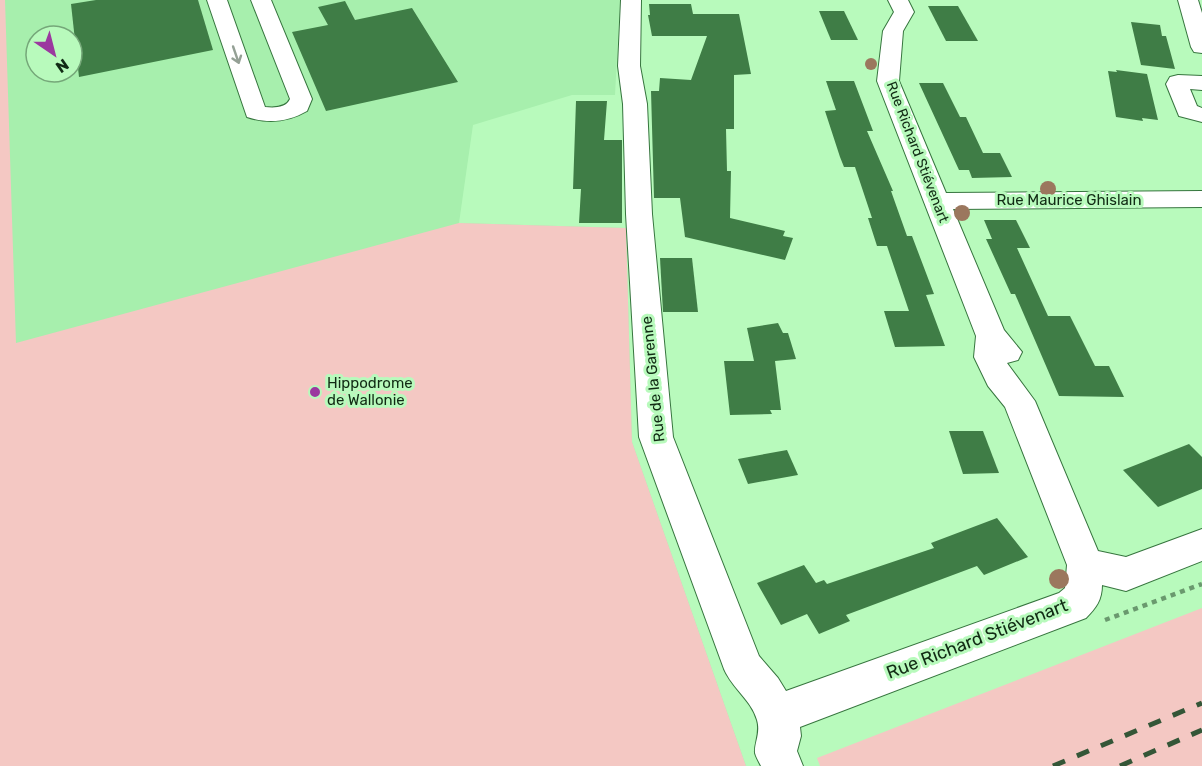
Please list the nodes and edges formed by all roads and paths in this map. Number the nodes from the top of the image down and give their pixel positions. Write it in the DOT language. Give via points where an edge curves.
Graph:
graph roads {
  1 [pos="217,0"];
  2 [pos="261,0"];
  3 [pos="631,0"];
  4 [pos="897,0"];
  5 [pos="1194,12"];
  6 [pos="1202,46"];
  7 [pos="1202,83"];
  8 [pos="1202,115"];
  9 [pos="1202,199"];
  10 [pos="937,202"];
  11 [pos="1202,545"];
  12 [pos="1085,565"];
  13 [pos="777,715"];
  14 [pos="782,766"];
  1 -- 2 [label="street, one-way" via="255,112 273,116 292,111 301,99"];
  3 -- 13 [label="street, Rue de la Garenne" via="639,214 656,437 744,669"];
  4 -- 10 [label="street, Rue Richard Stiévenart" via="904,12 892,31 888,81"];
  5 -- 6 [label="street"];
  7 -- 8 [label="street" via="1177,84 1186,111"];
  9 -- 10 [label="street, Rue Maurice Ghislain"];
  10 -- 12 [label="street, Rue Richard Stiévenart" via="991,336 989,357 999,378 1019,401"];
  11 -- 12 [label="street" via="1126,573"];
  12 -- 13 [label="street, Rue Richard Stiévenart" via="1083,595 1072,606"];
  13 -- 14 [label="street, Rue de la Garenne" via="780,736 776,752"];
}
